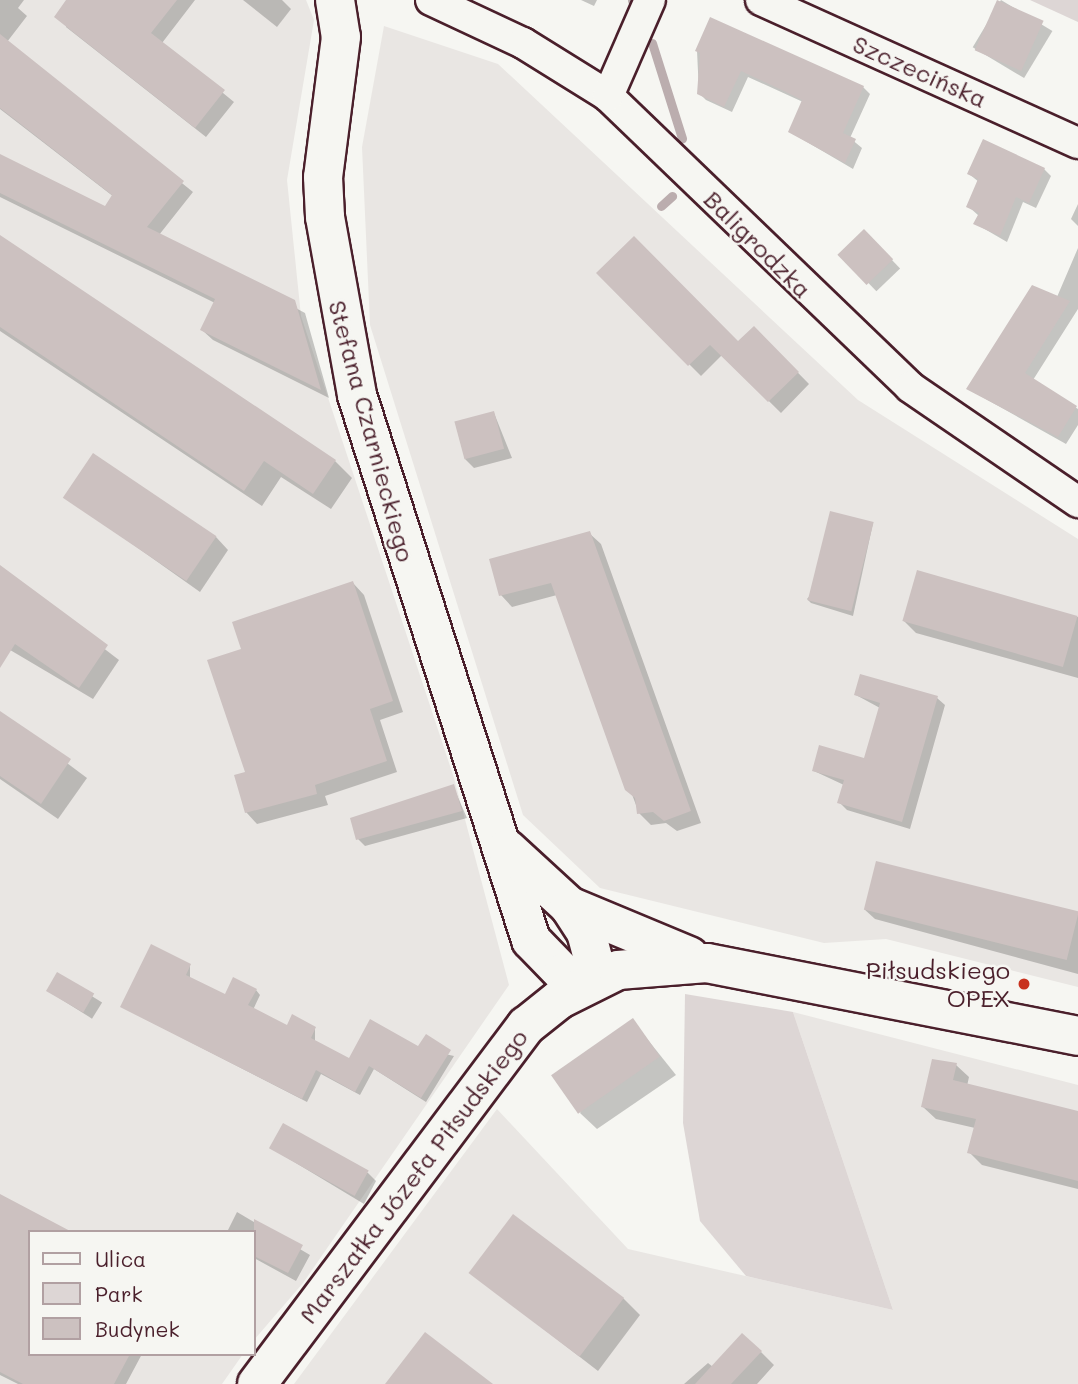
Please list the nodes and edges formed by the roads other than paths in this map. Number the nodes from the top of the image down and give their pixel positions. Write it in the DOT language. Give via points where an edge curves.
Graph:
graph roads {
  1 [pos="335,0"];
  2 [pos="431,0"];
  3 [pos="650,0"];
  4 [pos="761,0"];
  5 [pos="608,96"];
  6 [pos="1078,143"];
  7 [pos="1078,502"];
  8 [pos="507,849"];
  9 [pos="569,906"];
  10 [pos="531,940"];
  11 [pos="707,963"];
  12 [pos="587,984"];
  13 [pos="526,1026"];
  14 [pos="1078,1036"];
  15 [pos="257,1384"];
  1 -- 8 [label="street, Stefana Czarnieckiego" via="341,37 323,177 340,329 467,749"];
  2 -- 5 [label="street, Baligrodzka" via="523,43"];
  3 -- 5 [label="street"];
  4 -- 6 [label="street, Szczecińska"];
  5 -- 7 [label="street, Baligrodzka" via="910,387"];
  8 -- 9 [label="street, Stefana Czarnieckiego"];
  8 -- 10 [label="street, Stefana Czarnieckiego"];
  9 -- 11 [label="street, Stefana Czarnieckiego"];
  9 -- 12 [label="street, Stefana Czarnieckiego" via="593,958"];
  10 -- 12 [label="street, Stefana Czarnieckiego" via="563,974"];
  10 -- 13 [label="street, Stefana Czarnieckiego"];
  11 -- 12 [label="street, Marszałka Józefa Piłsudskiego" via="639,964"];
  11 -- 14 [label="street, Marszałka Józefa Piłsudskiego"];
  12 -- 13 [label="street, Marszałka Józefa Piłsudskiego"];
  13 -- 15 [label="street, Marszałka Józefa Piłsudskiego"];
}
